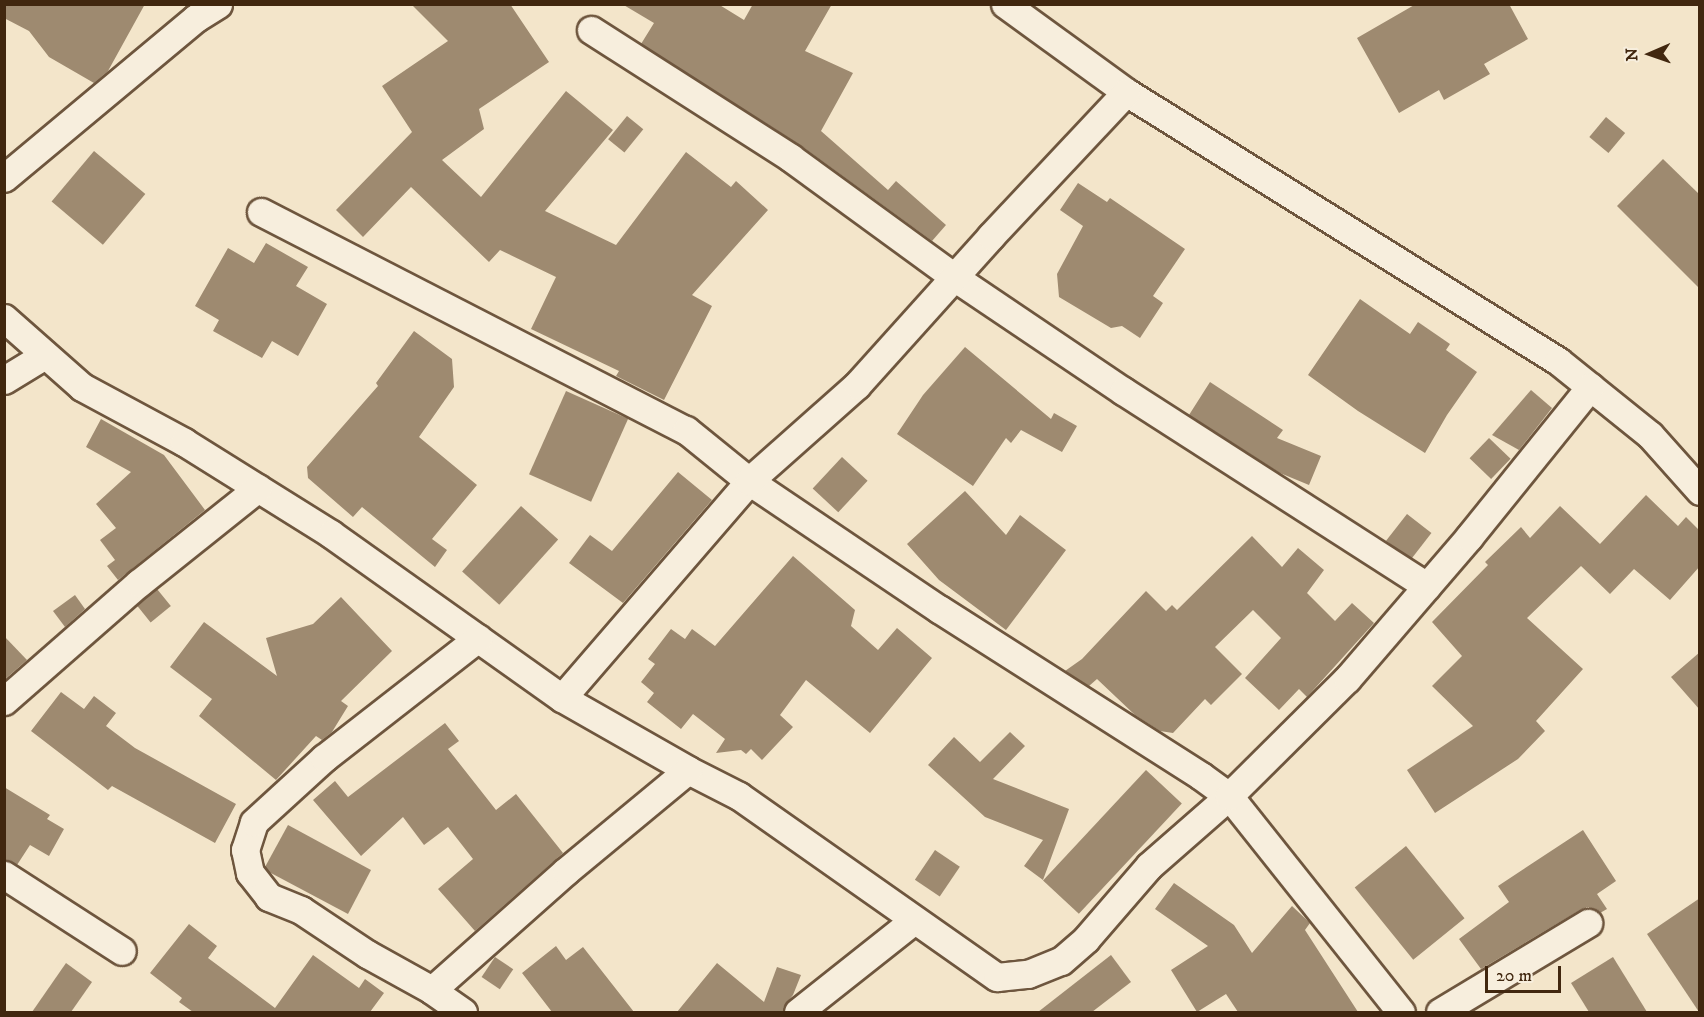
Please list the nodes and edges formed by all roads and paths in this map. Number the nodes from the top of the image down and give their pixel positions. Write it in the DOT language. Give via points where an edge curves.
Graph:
graph roads {
  1 [pos="218,4"];
  2 [pos="1005,4"];
  3 [pos="591,30"];
  4 [pos="1126,92"];
  5 [pos="4,178"];
  6 [pos="261,212"];
  7 [pos="954,277"];
  8 [pos="4,318"];
  9 [pos="45,355"];
  10 [pos="4,380"];
  11 [pos="1590,387"];
  12 [pos="749,481"];
  13 [pos="258,488"];
  14 [pos="1700,491"];
  15 [pos="1427,586"];
  16 [pos="478,638"];
  17 [pos="562,698"];
  18 [pos="4,701"];
  19 [pos="688,770"];
  20 [pos="1229,796"];
  21 [pos="4,874"];
  22 [pos="914,920"];
  23 [pos="1588,922"];
  24 [pos="122,951"];
  25 [pos="432,990"];
  26 [pos="463,1012"];
  27 [pos="798,1012"];
  28 [pos="1401,1012"];
  29 [pos="1440,1012"];
  1 -- 5 [label="street" via="196,18"];
  2 -- 4 [label="street"];
  3 -- 7 [label="street" via="790,158"];
  4 -- 7 [label="street"];
  4 -- 11 [label="street" via="1405,263 1558,361"];
  6 -- 12 [label="street" via="686,430"];
  7 -- 12 [label="street" via="857,384"];
  7 -- 15 [label="street" via="1123,391"];
  8 -- 9 [label="street"];
  9 -- 10 [label="street"];
  9 -- 13 [label="street" via="82,387 184,442"];
  11 -- 14 [label="street" via="1650,435"];
  11 -- 15 [label="street"];
  12 -- 17 [label="street"];
  12 -- 20 [label="street"];
  13 -- 16 [label="street" via="331,534"];
  13 -- 18 [label="street" via="139,583"];
  15 -- 20 [label="street" via="1347,679"];
  16 -- 17 [label="street"];
  16 -- 25 [label="street" via="324,758 254,822 245,850 250,873 269,897 301,910 367,954"];
  17 -- 19 [label="street"];
  19 -- 22 [label="street" via="739,796"];
  19 -- 25 [label="street"];
  20 -- 22 [label="street" via="1149,866 1086,939 1061,960 1028,974 997,977"];
  20 -- 28 [label="street"];
  21 -- 24 [label="street"];
  22 -- 27 [label="street"];
  23 -- 29 [label="street"];
  25 -- 26 [label="street"];
}
